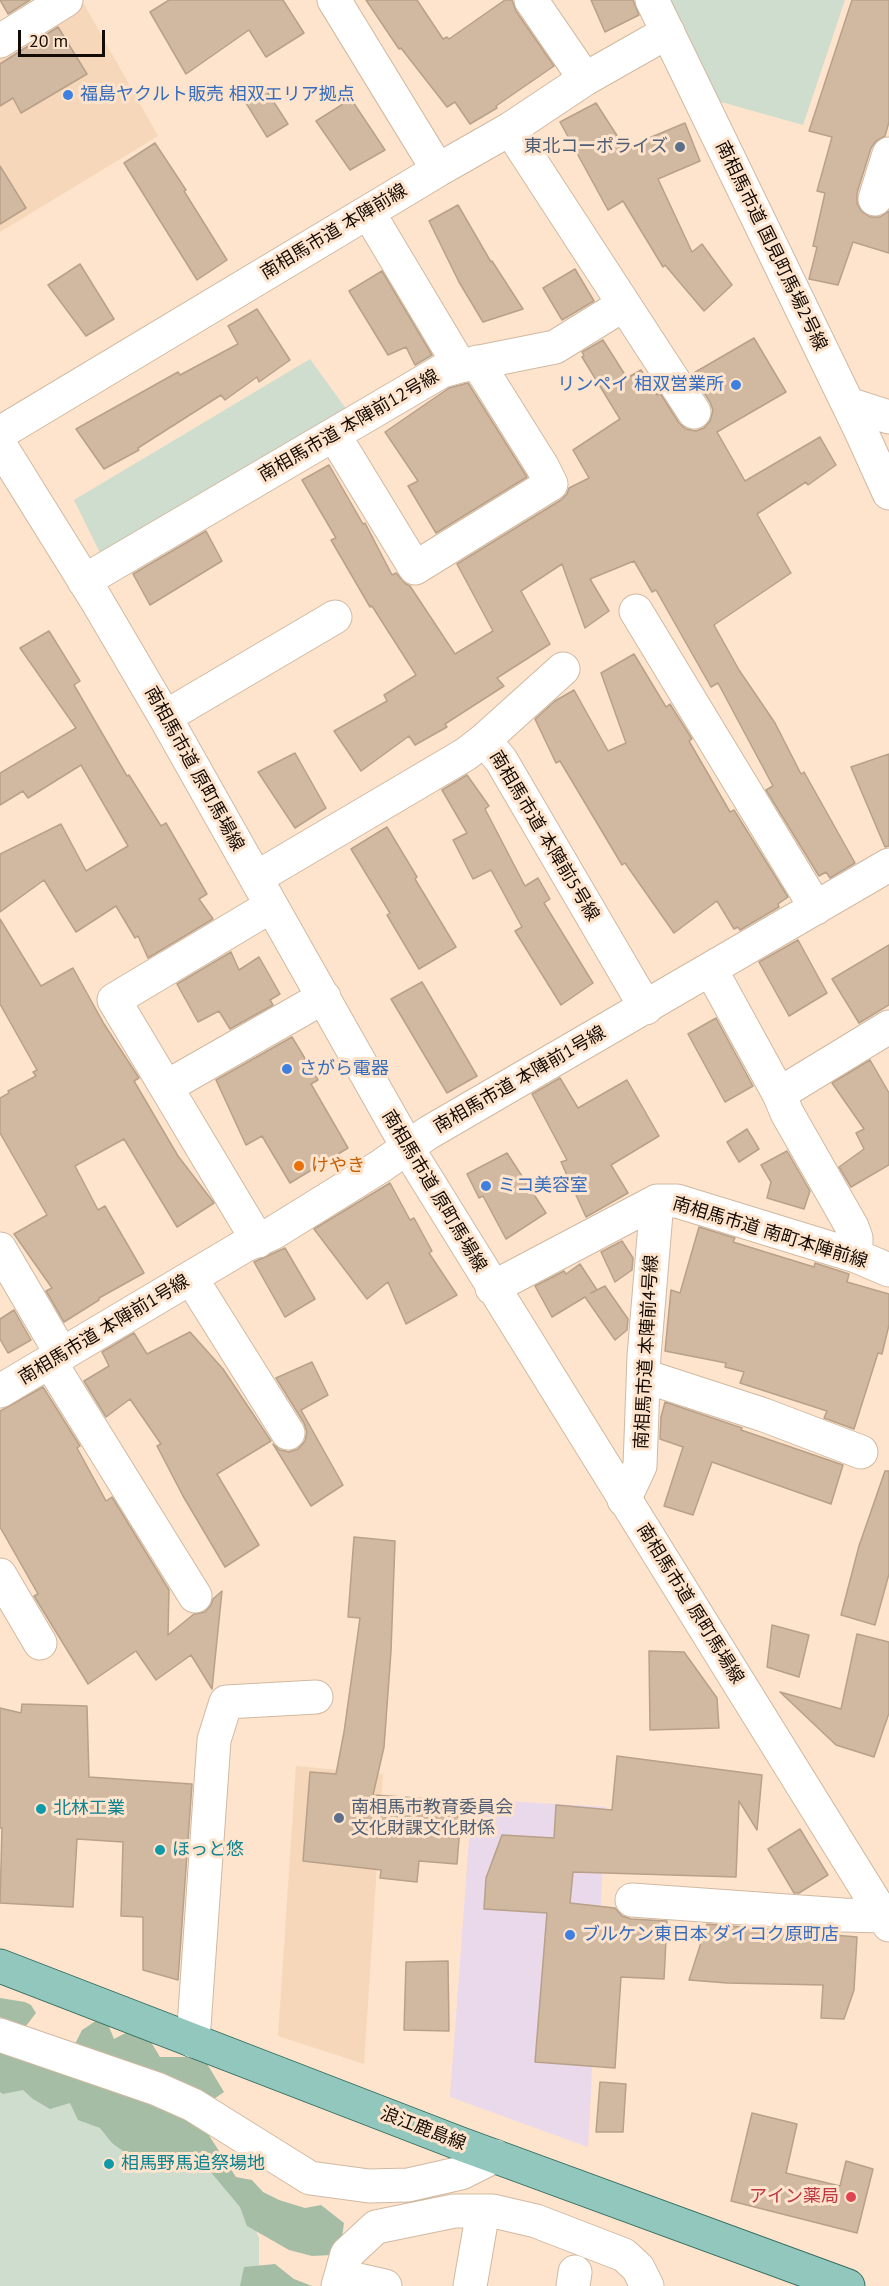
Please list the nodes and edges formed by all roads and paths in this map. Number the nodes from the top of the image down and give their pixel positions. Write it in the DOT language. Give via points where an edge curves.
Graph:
graph roads {
  1 [pos="66,0"];
  2 [pos="334,0"];
  3 [pos="531,0"];
  4 [pos="652,0"];
  5 [pos="668,32"];
  6 [pos="0,41"];
  7 [pos="585,79"];
  8 [pos="510,129"];
  9 [pos="889,154"];
  10 [pos="438,170"];
  11 [pos="875,199"];
  12 [pos="368,212"];
  13 [pos="623,305"];
  14 [pos="468,364"];
  15 [pos="848,404"];
  16 [pos="694,412"];
  17 [pos="889,417"];
  18 [pos="0,433"];
  19 [pos="334,435"];
  20 [pos="0,445"];
  21 [pos="889,493"];
  22 [pos="84,581"];
  23 [pos="636,611"];
  24 [pos="335,617"];
  25 [pos="562,669"];
  26 [pos="165,717"];
  27 [pos="484,740"];
  28 [pos="889,865"];
  29 [pos="263,892"];
  30 [pos="816,908"];
  31 [pos="711,970"];
  32 [pos="324,997"];
  33 [pos="646,1008"];
  34 [pos="889,1027"];
  35 [pos="166,1087"];
  36 [pos="779,1095"];
  37 [pos="408,1147"];
  38 [pos="657,1200"];
  39 [pos="258,1241"];
  40 [pos="0,1249"];
  41 [pos="856,1256"];
  42 [pos="889,1270"];
  43 [pos="191,1278"];
  44 [pos="492,1288"];
  45 [pos="56,1358"];
  46 [pos="644,1376"];
  47 [pos="0,1391"];
  48 [pos="288,1433"];
  49 [pos="861,1452"];
  50 [pos="624,1500"];
  51 [pos="0,1575"];
  52 [pos="195,1596"];
  53 [pos="40,1643"];
  54 [pos="316,1697"];
  55 [pos="632,1900"];
  56 [pos="886,1920"];
  57 [pos="0,1966"];
  58 [pos="0,2035"];
  59 [pos="193,2041"];
  60 [pos="495,2156"];
  61 [pos="483,2211"];
  62 [pos="339,2281"];
  63 [pos="386,2286"];
  64 [pos="470,2286"];
  65 [pos="647,2286"];
  66 [pos="848,2286"];
  1 -- 6 [label="street"];
  2 -- 10 [label="street"];
  3 -- 7 [label="street"];
  4 -- 5 [label="street, 南相馬市道 国見町馬場2号線"];
  5 -- 7 [label="street, 南相馬市道 本陣前線"];
  5 -- 15 [label="street, 南相馬市道 国見町馬場2号線"];
  7 -- 8 [label="street, 南相馬市道 本陣前線"];
  8 -- 10 [label="street, 南相馬市道 本陣前線"];
  8 -- 13 [label="street"];
  9 -- 11 [label="street"];
  10 -- 12 [label="street, 南相馬市道 本陣前線"];
  12 -- 14 [label="street, 南相馬市道 本陣前12号線"];
  12 -- 18 [label="street, 南相馬市道 本陣前線"];
  13 -- 14 [label="street" via="555,347"];
  13 -- 16 [label="street"];
  14 -- 19 [label="street, 南相馬市道 本陣前12号線" via="442,371"];
  14 -- 19 [label="street" via="551,484 415,568"];
  15 -- 17 [label="street"];
  15 -- 21 [label="street, 南相馬市道 国見町馬場2号線"];
  19 -- 22 [label="street, 南相馬市道 本陣前12号線"];
  20 -- 22 [label="street, 南相馬市道 原町馬場線"];
  22 -- 26 [label="street, 南相馬市道 原町馬場線"];
  23 -- 30 [label="street"];
  24 -- 26 [label="street"];
  25 -- 27 [label="street"];
  26 -- 29 [label="street, 南相馬市道 原町馬場線"];
  27 -- 29 [label="street, 南相馬市道 本陣前5号線"];
  27 -- 33 [label="street, 南相馬市道 本陣前5号線" via="501,760"];
  28 -- 30 [label="street, 南相馬市道 本陣前1号線"];
  29 -- 32 [label="street, 南相馬市道 原町馬場線"];
  29 -- 35 [label="street, 南相馬市道 本陣前5号線" via="114,1000"];
  30 -- 31 [label="street, 南相馬市道 本陣前1号線"];
  31 -- 33 [label="street, 南相馬市道 本陣前1号線"];
  31 -- 36 [label="street"];
  32 -- 35 [label="street"];
  32 -- 37 [label="street, 南相馬市道 原町馬場線"];
  33 -- 37 [label="street, 南相馬市道 本陣前1号線"];
  34 -- 36 [label="street"];
  35 -- 39 [label="street"];
  36 -- 41 [label="street" via="852,1227"];
  37 -- 39 [label="street, 南相馬市道 本陣前1号線"];
  37 -- 44 [label="street, 南相馬市道 原町馬場線"];
  38 -- 41 [label="street, 南相馬市道 南町本陣前線" via="677,1201"];
  38 -- 44 [label="street, 南相馬市道 南町本陣前線"];
  38 -- 46 [label="street, 南相馬市道 本陣前4号線"];
  39 -- 43 [label="street, 南相馬市道 本陣前1号線"];
  40 -- 45 [label="street"];
  41 -- 42 [label="street, 南相馬市道 南町本陣前線"];
  43 -- 45 [label="street, 南相馬市道 本陣前1号線"];
  43 -- 48 [label="street"];
  44 -- 50 [label="street, 南相馬市道 原町馬場線"];
  45 -- 47 [label="street, 南相馬市道 本陣前1号線"];
  45 -- 52 [label="street"];
  46 -- 49 [label="street"];
  46 -- 50 [label="street, 南相馬市道 本陣前4号線" via="640,1466"];
  50 -- 56 [label="street, 南相馬市道 原町馬場線"];
  51 -- 53 [label="street"];
  54 -- 59 [label="street" via="226,1702 214,1740"];
  55 -- 56 [label="street"];
  57 -- 59 [label="main road, 浪江鹿島線"];
  58 -- 60 [label="street" via="194,2105 310,2178 369,2186 408,2185 461,2174"];
  59 -- 60 [label="main road, 浪江鹿島線"];
  60 -- 66 [label="main road, 浪江鹿島線"];
  61 -- 62 [label="street" via="454,2211 376,2227 347,2254"];
  61 -- 64 [label="street"];
  61 -- 65 [label="street" via="536,2221 624,2255 638,2268"];
  62 -- 63 [label="street"];
}
